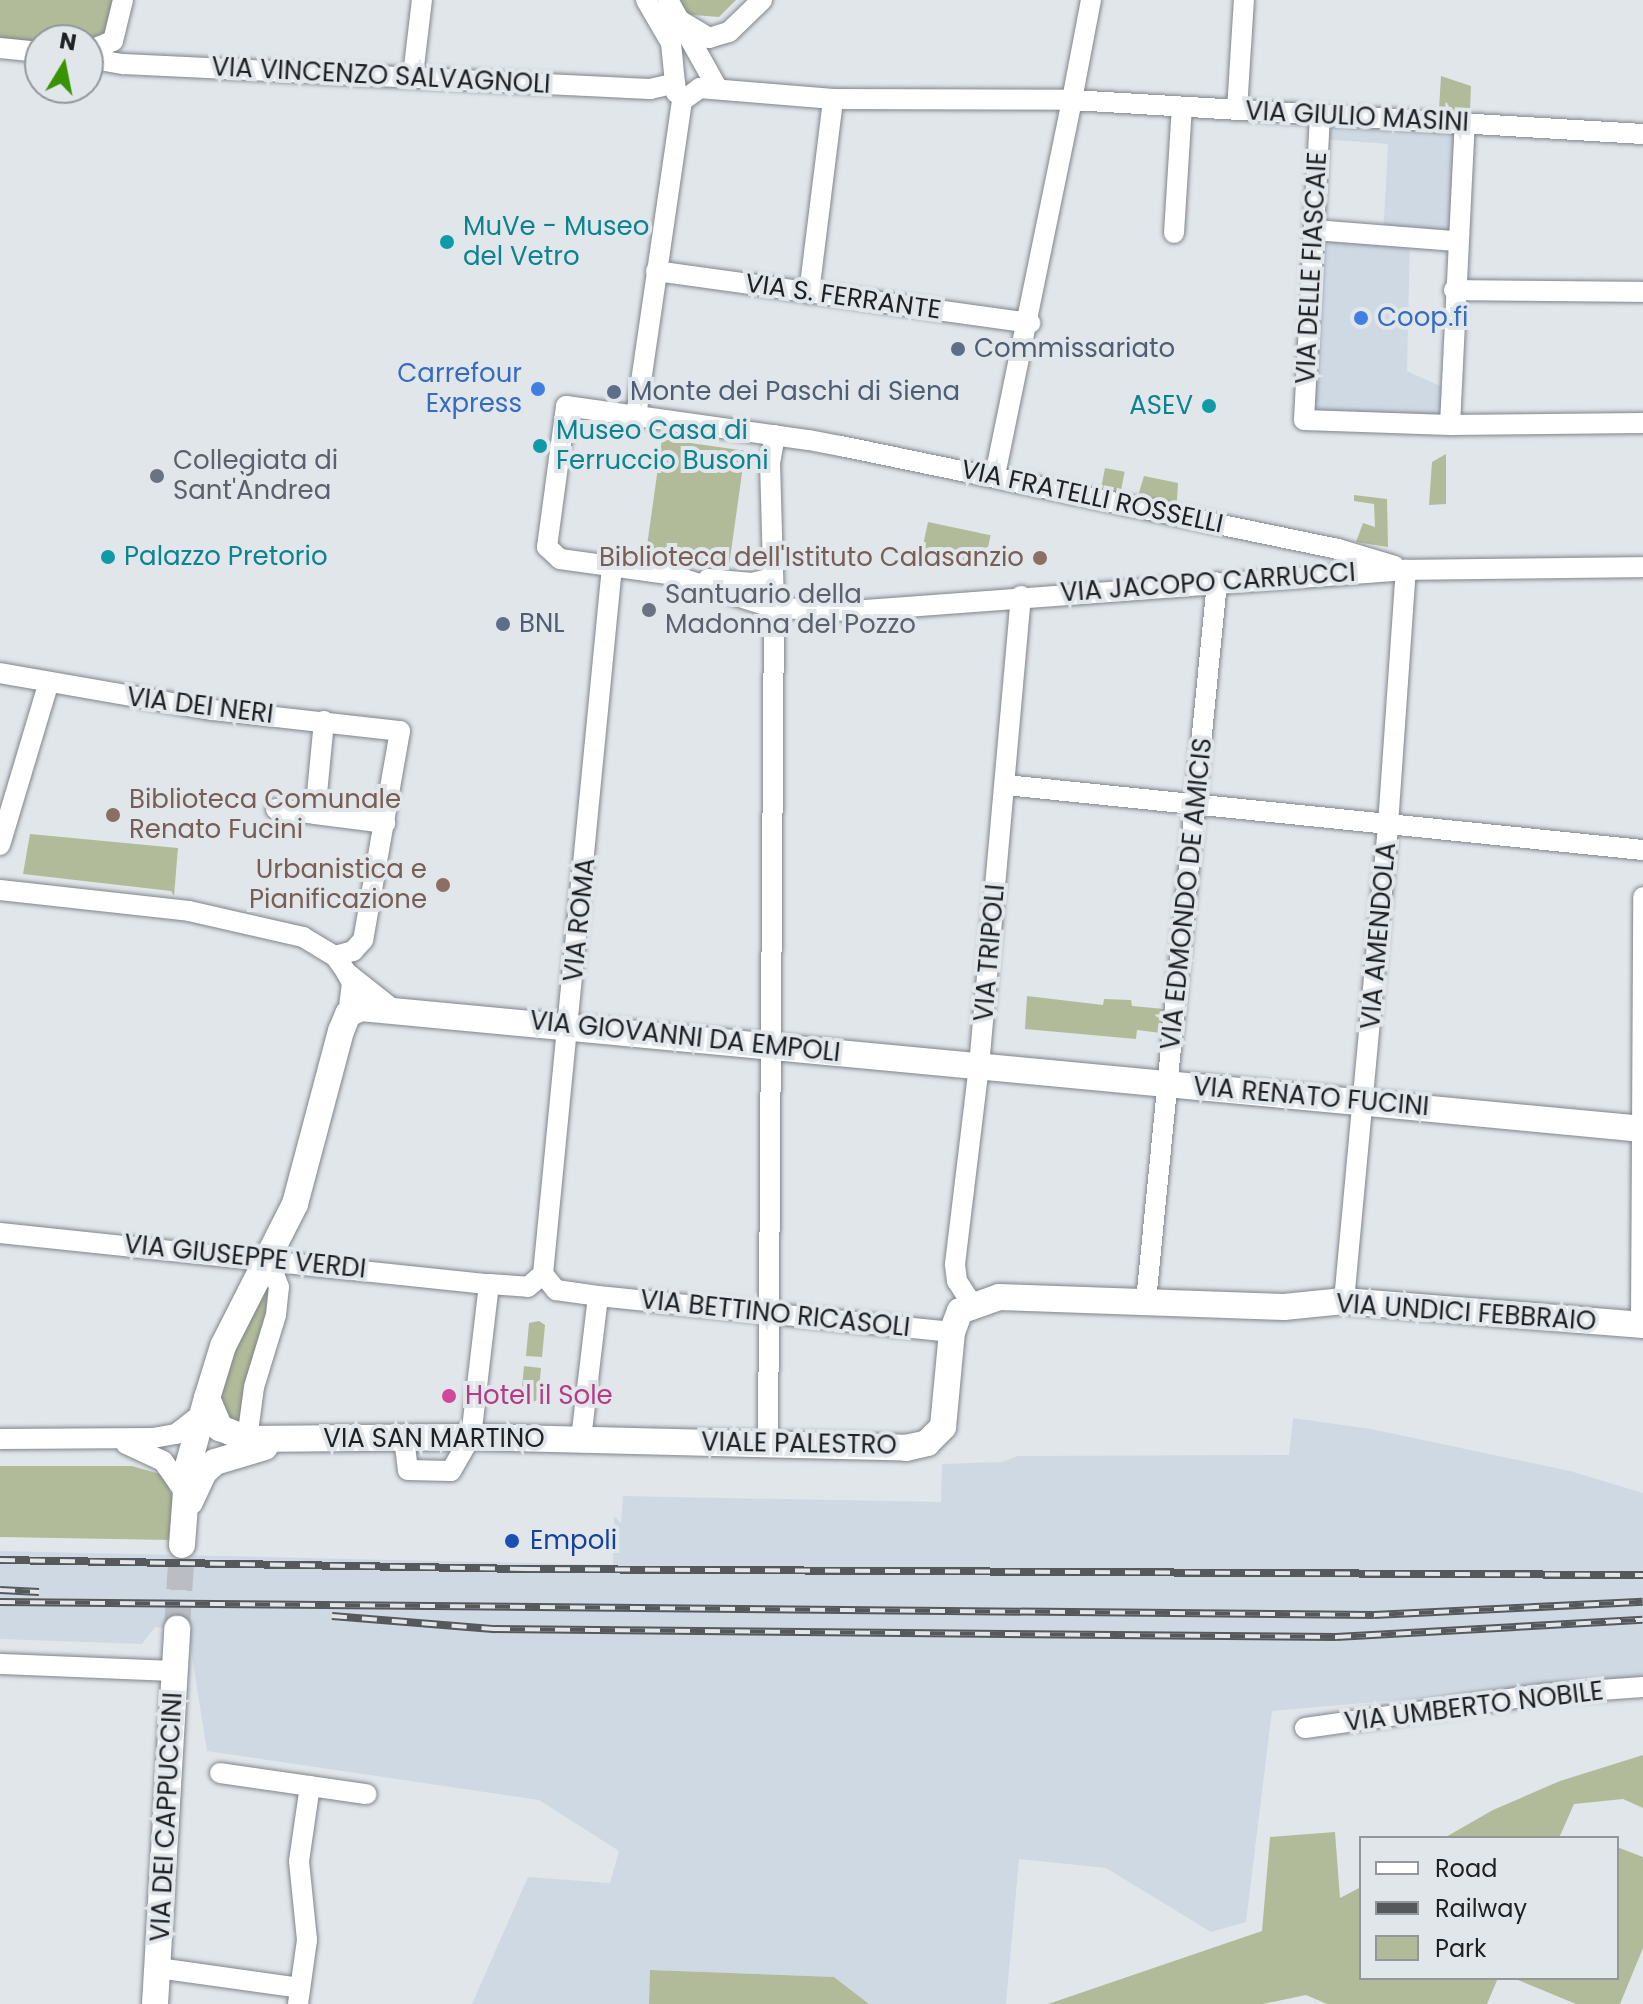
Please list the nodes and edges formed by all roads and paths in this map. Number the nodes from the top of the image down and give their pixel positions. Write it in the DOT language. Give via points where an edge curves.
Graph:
graph roads {
  1 [pos="123,0"];
  2 [pos="422,0"];
  3 [pos="646,0"];
  4 [pos="668,0"];
  5 [pos="762,0"];
  6 [pos="1091,0"];
  7 [pos="1244,0"];
  8 [pos="679,20"];
  9 [pos="104,45"];
  10 [pos="0,48"];
  11 [pos="24,50"];
  12 [pos="104,61"];
  13 [pos="413,75"];
  14 [pos="675,83"];
  15 [pos="709,88"];
  16 [pos="833,99"];
  17 [pos="1072,100"];
  18 [pos="1182,107"];
  19 [pos="677,109"];
  20 [pos="1237,110"];
  21 [pos="1320,115"];
  22 [pos="1465,123"];
  23 [pos="1643,134"];
  24 [pos="1315,230"];
  25 [pos="1174,233"];
  26 [pos="1456,241"];
  27 [pos="656,271"];
  28 [pos="1454,290"];
  29 [pos="1643,292"];
  30 [pos="809,293"];
  31 [pos="1030,323"];
  32 [pos="636,416"];
  33 [pos="1643,423"];
  34 [pos="1450,425"];
  35 [pos="775,435"];
  36 [pos="995,476"];
  37 [pos="612,566"];
  38 [pos="1643,567"];
  39 [pos="1406,570"];
  40 [pos="668,574"];
  41 [pos="772,578"];
  42 [pos="1217,582"];
  43 [pos="1021,596"];
  44 [pos="774,608"];
  45 [pos="0,673"];
  46 [pos="48,685"];
  47 [pos="324,721"];
  48 [pos="1006,785"];
  49 [pos="1198,806"];
  50 [pos="276,809"];
  51 [pos="315,814"];
  52 [pos="385,823"];
  53 [pos="1389,824"];
  54 [pos="0,845"];
  55 [pos="1643,850"];
  56 [pos="0,890"];
  57 [pos="1643,897"];
  58 [pos="340,964"];
  59 [pos="390,1007"];
  60 [pos="348,1014"];
  61 [pos="570,1024"];
  62 [pos="774,1047"];
  63 [pos="979,1066"];
  64 [pos="1167,1084"];
  65 [pos="1365,1102"];
  66 [pos="1643,1129"];
  67 [pos="0,1233"];
  68 [pos="268,1258"];
  69 [pos="543,1274"];
  70 [pos="489,1284"];
  71 [pos="598,1296"];
  72 [pos="1146,1301"];
  73 [pos="1344,1301"];
  74 [pos="972,1304"];
  75 [pos="770,1316"];
  76 [pos="1642,1325"];
  77 [pos="952,1332"];
  78 [pos="205,1400"];
  79 [pos="471,1437"];
  80 [pos="0,1439"];
  81 [pos="247,1439"];
  82 [pos="581,1439"];
  83 [pos="110,1440"];
  84 [pos="286,1440"];
  85 [pos="768,1444"];
  86 [pos="186,1506"];
  87 [pos="182,1545"];
  88 [pos="177,1629"];
  89 [pos="0,1664"];
  90 [pos="175,1671"];
  91 [pos="1643,1687"];
  92 [pos="1305,1728"];
  93 [pos="220,1773"];
  94 [pos="310,1786"];
  95 [pos="366,1794"];
  96 [pos="158,1968"];
  97 [pos="299,1996"];
  98 [pos="155,2004"];
  1 -- 9 [label="street" via="113,41"];
  2 -- 13 [label="street"];
  3 -- 14 [label="street" via="671,43"];
  4 -- 8 [label="street"];
  5 -- 8 [label="street" via="729,32 709,38"];
  6 -- 17 [label="street"];
  7 -- 20 [label="street"];
  8 -- 15 [label="street"];
  10 -- 11 [label="street"];
  12 -- 13 [label="street, VIA VINCENZO SALVAGNOLI"];
  13 -- 14 [label="street, VIA VINCENZO SALVAGNOLI" via="650,89"];
  14 -- 19 [label="street"];
  15 -- 16 [label="street"];
  15 -- 19 [label="street" via="687,94"];
  16 -- 17 [label="street, VIA GIULIO MASINI"];
  16 -- 30 [label="street"];
  17 -- 18 [label="street, VIA GIULIO MASINI"];
  17 -- 31 [label="street"];
  18 -- 20 [label="street, VIA GIULIO MASINI"];
  18 -- 25 [label="street"];
  19 -- 27 [label="street"];
  20 -- 21 [label="street, VIA GIULIO MASINI"];
  21 -- 22 [label="street, VIA GIULIO MASINI"];
  21 -- 24 [label="street, VIA DELLE FIASCAIE"];
  22 -- 23 [label="street, VIA GIULIO MASINI"];
  22 -- 26 [label="street"];
  24 -- 26 [label="street"];
  24 -- 34 [label="street, VIA DELLE FIASCAIE" via="1304,420"];
  26 -- 28 [label="street"];
  27 -- 30 [label="street, VIA S. FERRANTE"];
  27 -- 32 [label="street"];
  28 -- 29 [label="street"];
  28 -- 34 [label="street"];
  30 -- 31 [label="street, VIA S. FERRANTE"];
  31 -- 36 [label="street"];
  32 -- 35 [label="street, VIA FRATELLI ROSSELLI"];
  32 -- 37 [label="street, VIA FRATELLI ROSSELLI" via="566,406 546,542 560,559"];
  33 -- 34 [label="street"];
  35 -- 36 [label="street, VIA FRATELLI ROSSELLI"];
  35 -- 41 [label="street" via="770,462"];
  36 -- 39 [label="street, VIA FRATELLI ROSSELLI" via="1338,549"];
  37 -- 40 [label="street"];
  37 -- 61 [label="street, VIA ROMA"];
  38 -- 39 [label="street, VIA JACOPO CARRUCCI"];
  39 -- 42 [label="street, VIA JACOPO CARRUCCI"];
  39 -- 53 [label="street, VIA AMENDOLA"];
  40 -- 41 [label="street" via="752,583"];
  40 -- 44 [label="street, VIA JACOPO CARRUCCI"];
  41 -- 44 [label="street"];
  42 -- 43 [label="street, VIA JACOPO CARRUCCI"];
  42 -- 49 [label="street, VIA EDMONDO DE AMICIS"];
  43 -- 44 [label="street, VIA JACOPO CARRUCCI" via="852,611"];
  43 -- 48 [label="street, VIA TRIPOLI"];
  44 -- 62 [label="street"];
  45 -- 46 [label="street, VIA DEI NERI"];
  46 -- 47 [label="street, VIA DEI NERI"];
  46 -- 54 [label="street"];
  47 -- 51 [label="street"];
  47 -- 52 [label="street, VIA DEI NERI" via="400,731"];
  48 -- 49 [label="street"];
  48 -- 63 [label="street, VIA TRIPOLI"];
  49 -- 53 [label="street"];
  49 -- 64 [label="street, VIA EDMONDO DE AMICIS"];
  50 -- 51 [label="street"];
  51 -- 52 [label="street"];
  52 -- 58 [label="street" via="363,940"];
  53 -- 55 [label="street"];
  53 -- 65 [label="street, VIA AMENDOLA"];
  56 -- 58 [label="street" via="189,911 271,927 320,945"];
  57 -- 66 [label="street"];
  58 -- 59 [label="street"];
  58 -- 60 [label="street" via="352,983"];
  59 -- 60 [label="main road, VIA GIOVANNI DA EMPOLI"];
  59 -- 61 [label="main road, VIA GIOVANNI DA EMPOLI"];
  60 -- 68 [label="main road" via="305,1175"];
  61 -- 62 [label="main road, VIA GIOVANNI DA EMPOLI"];
  61 -- 69 [label="street, VIA ROMA"];
  62 -- 63 [label="main road, VIA GIOVANNI DA EMPOLI"];
  62 -- 75 [label="street"];
  63 -- 64 [label="main road, VIA RENATO FUCINI"];
  63 -- 74 [label="street, VIA TRIPOLI" via="955,1264 957,1281"];
  64 -- 65 [label="main road, VIA RENATO FUCINI"];
  64 -- 72 [label="street, VIA EDMONDO DE AMICIS"];
  65 -- 66 [label="main road, VIA RENATO FUCINI"];
  65 -- 73 [label="street, VIA AMENDOLA"];
  66 -- 76 [label="street"];
  67 -- 68 [label="street, VIA GIUSEPPE VERDI"];
  68 -- 70 [label="street, VIA GIUSEPPE VERDI"];
  68 -- 78 [label="main road" via="223,1346"];
  68 -- 81 [label="street" via="279,1287 276,1315 254,1387"];
  69 -- 70 [label="street, VIA GIUSEPPE VERDI" via="528,1287"];
  69 -- 71 [label="street, VIA BETTINO RICASOLI" via="556,1290"];
  70 -- 79 [label="street"];
  71 -- 75 [label="street, VIA BETTINO RICASOLI"];
  71 -- 82 [label="street"];
  72 -- 73 [label="main road, VIA UNDICI FEBBRAIO" via="1284,1307"];
  72 -- 74 [label="main road" via="999,1297"];
  73 -- 76 [label="main road, VIA UNDICI FEBBRAIO"];
  74 -- 77 [label="main road" via="960,1311"];
  75 -- 77 [label="street, VIA BETTINO RICASOLI"];
  75 -- 85 [label="street"];
  77 -- 85 [label="main road, VIALE PALESTRO" via="945,1417 938,1437 906,1448"];
  78 -- 81 [label="main road" via="220,1428"];
  78 -- 83 [label="street" via="176,1434"];
  78 -- 86 [label="main road"];
  79 -- 82 [label="main road, VIA SAN MARTINO"];
  79 -- 84 [label="main road, VIA SAN MARTINO"];
  80 -- 83 [label="street"];
  81 -- 84 [label="main road"];
  82 -- 85 [label="main road, VIALE PALESTRO"];
  83 -- 86 [label="street" via="142,1447 163,1461"];
  84 -- 86 [label="main road" via="215,1462"];
  86 -- 87 [label="main road"];
  88 -- 90 [label="main road, VIA DEI CAPPUCCINI"];
  89 -- 90 [label="street"];
  90 -- 96 [label="main road, VIA DEI CAPPUCCINI"];
  91 -- 92 [label="street, VIA UMBERTO NOBILE" via="1545,1694"];
  93 -- 94 [label="street"];
  94 -- 95 [label="street"];
  94 -- 97 [label="street" via="299,1861 307,1940"];
  96 -- 97 [label="street"];
  96 -- 98 [label="main road, VIA DEI CAPPUCCINI"];
}
